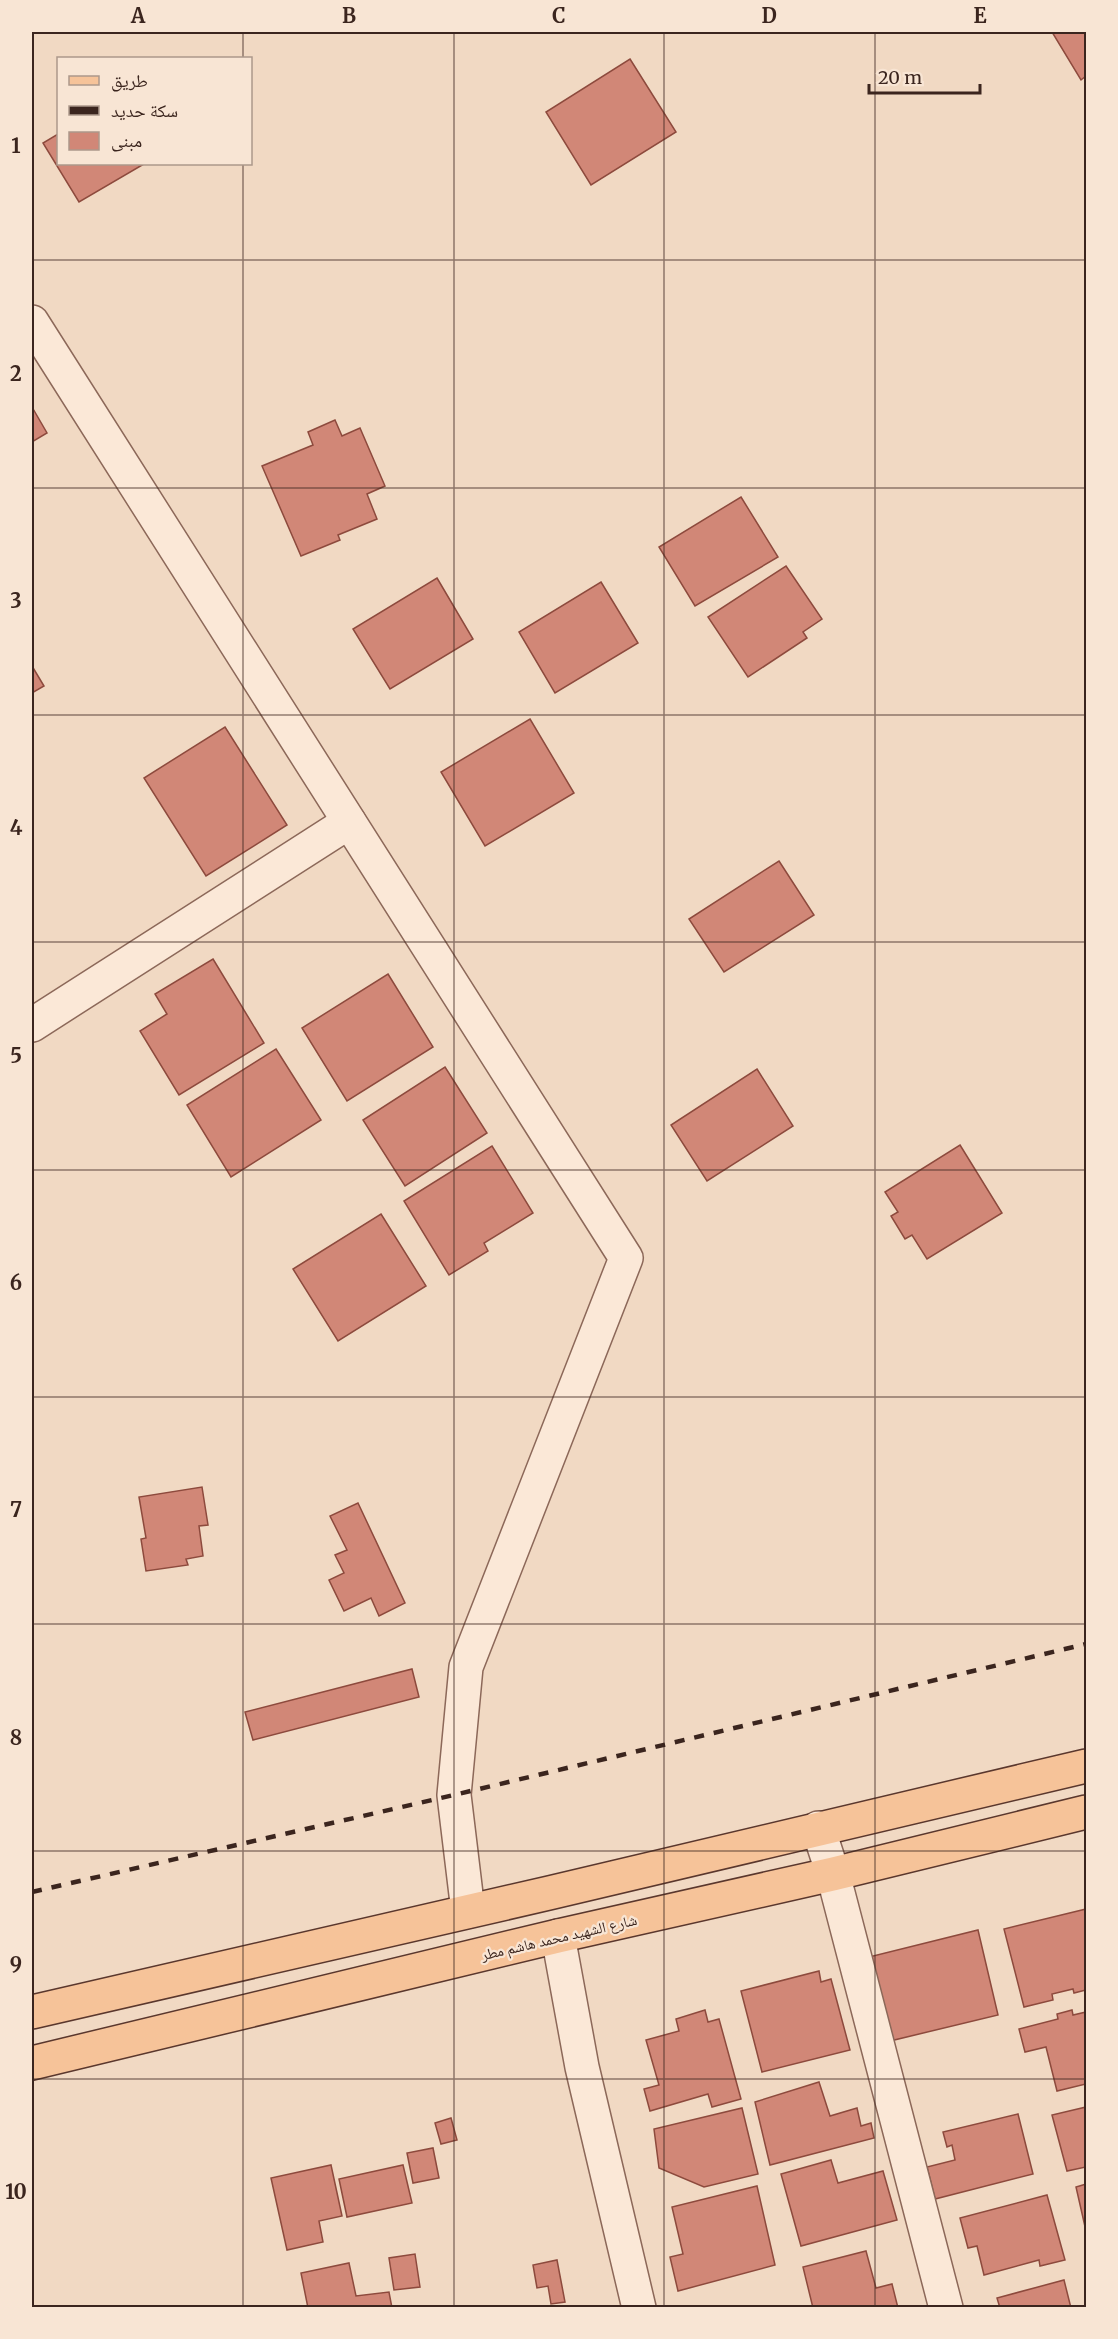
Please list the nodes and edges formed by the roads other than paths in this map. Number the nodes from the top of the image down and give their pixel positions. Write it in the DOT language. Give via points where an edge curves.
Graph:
graph roads {
  1 [pos="32,322"];
  2 [pos="349,822"];
  3 [pos="32,1025"];
  4 [pos="1086,1766"];
  5 [pos="1086,1812"];
  6 [pos="818,1828"];
  7 [pos="833,1874"];
  8 [pos="468,1911"];
  9 [pos="558,1936"];
  10 [pos="32,2012"];
  11 [pos="32,2063"];
  12 [pos="639,2307"];
  13 [pos="946,2307"];
  1 -- 2 [label="street"];
  2 -- 3 [label="street"];
  2 -- 8 [label="street" via="626,1258 466,1667 454,1795"];
  4 -- 6 [label="main road"];
  5 -- 7 [label="main road, شارع الشهيد محمد هاشم مطر"];
  6 -- 7 [label="street"];
  6 -- 8 [label="main road"];
  7 -- 9 [label="main road, شارع الشهيد محمد هاشم مطر"];
  7 -- 13 [label="street"];
  8 -- 10 [label="main road"];
  9 -- 11 [label="main road, شارع الشهيد محمد هاشم مطر"];
  9 -- 12 [label="street" via="582,2067"];
}
